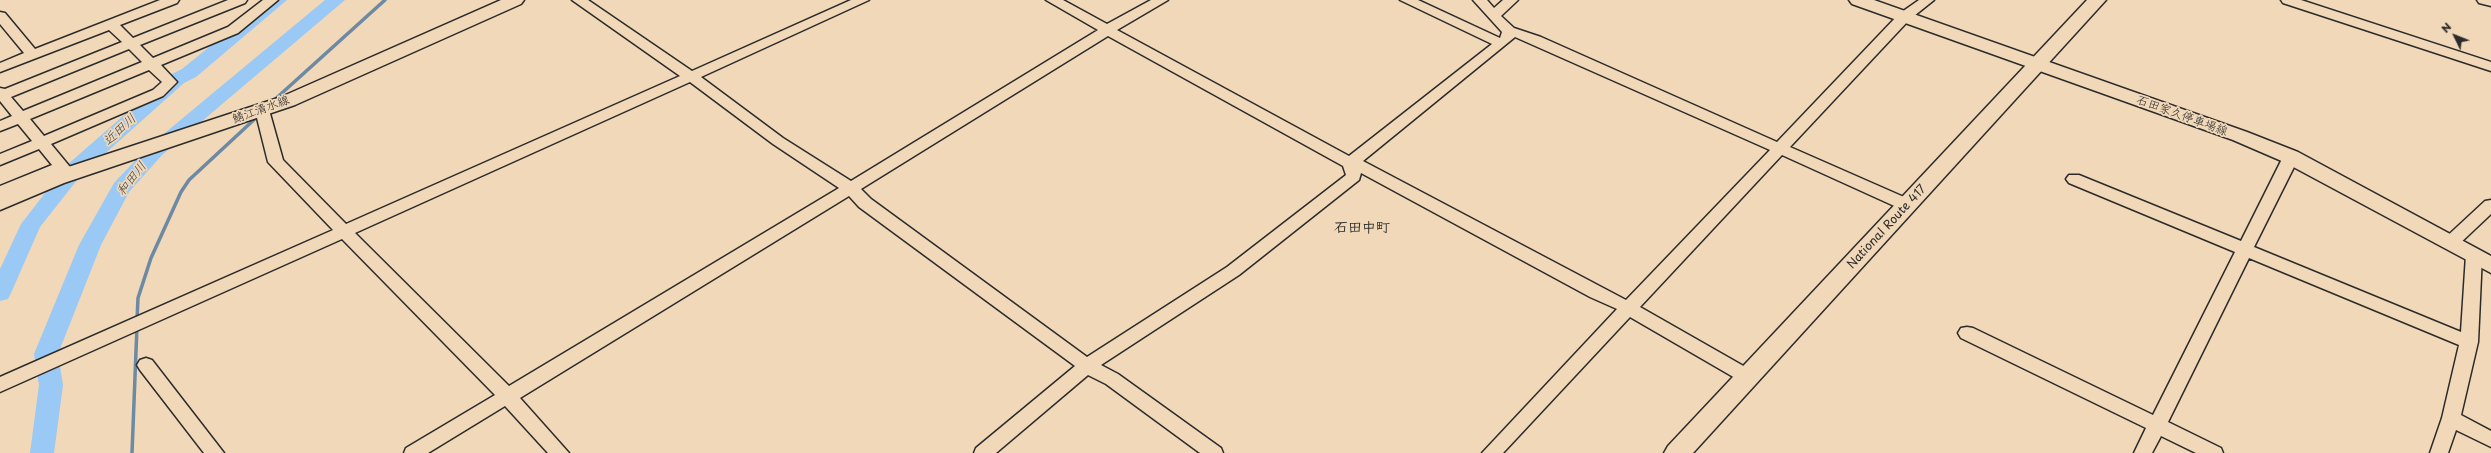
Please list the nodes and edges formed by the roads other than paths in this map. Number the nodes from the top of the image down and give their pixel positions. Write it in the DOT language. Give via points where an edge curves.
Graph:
graph roads {
  1 [pos="172,0"];
  2 [pos="240,0"];
  3 [pos="271,0"];
  4 [pos="515,0"];
  5 [pos="579,0"];
  6 [pos="862,0"];
  7 [pos="1053,0"];
  8 [pos="1160,0"];
  9 [pos="1407,0"];
  10 [pos="1480,0"];
  11 [pos="1511,0"];
  12 [pos="1858,0"];
  13 [pos="1927,0"];
  14 [pos="2096,0"];
  15 [pos="2288,0"];
  16 [pos="2484,0"];
  17 [pos="2491,2"];
  18 [pos="1494,15"];
  19 [pos="0,16"];
  20 [pos="1904,17"];
  21 [pos="111,24"];
  22 [pos="1109,29"];
  23 [pos="1510,31"];
  24 [pos="131,44"];
  25 [pos="1500,44"];
  26 [pos="33,54"];
  27 [pos="151,63"];
  28 [pos="2036,64"];
  29 [pos="2491,67"];
  30 [pos="0,68"];
  31 [pos="690,76"];
  32 [pos="1,94"];
  33 [pos="262,110"];
  34 [pos="21,117"];
  35 [pos="0,126"];
  36 [pos="41,142"];
  37 [pos="1780,150"];
  38 [pos="2291,157"];
  39 [pos="0,160"];
  40 [pos="1351,162"];
  41 [pos="2074,179"];
  42 [pos="850,188"];
  43 [pos="0,192"];
  44 [pos="0,203"];
  45 [pos="1907,205"];
  46 [pos="2491,205"];
  47 [pos="345,231"];
  48 [pos="2450,243"];
  49 [pos="2245,249"];
  50 [pos="2474,256"];
  51 [pos="2491,265"];
  52 [pos="1627,307"];
  53 [pos="1967,333"];
  54 [pos="2470,342"];
  55 [pos="146,365"];
  56 [pos="1087,366"];
  57 [pos="1748,377"];
  58 [pos="0,385"];
  59 [pos="508,397"];
  60 [pos="2451,418"];
  61 [pos="2157,425"];
  62 [pos="2491,440"];
  63 [pos="1680,452"];
  64 [pos="215,453"];
  65 [pos="413,453"];
  66 [pos="560,453"];
  67 [pos="983,453"];
  68 [pos="1214,453"];
  69 [pos="1491,453"];
  70 [pos="2143,453"];
  71 [pos="2214,453"];
  72 [pos="2439,453"];
  1 -- 21 [label="street"];
  2 -- 24 [label="street"];
  3 -- 27 [label="street" via="233,30"];
  4 -- 33 [label="main road, 鯖江清水線"];
  5 -- 31 [label="street"];
  6 -- 31 [label="street"];
  7 -- 22 [label="street"];
  8 -- 22 [label="street"];
  9 -- 25 [label="street"];
  10 -- 18 [label="street"];
  11 -- 18 [label="street"];
  12 -- 20 [label="main road, 石田家久停車場線"];
  13 -- 20 [label="street"];
  14 -- 28 [label="highway, National Route 417"];
  15 -- 29 [label="street"];
  16 -- 17 [label="street"];
  18 -- 23 [label="street"];
  19 -- 26 [label="street"];
  20 -- 28 [label="main road, 石田家久停車場線"];
  20 -- 37 [label="street"];
  21 -- 24 [label="street"];
  21 -- 26 [label="street"];
  22 -- 40 [label="street"];
  22 -- 42 [label="street"];
  23 -- 25 [label="street" via="1508,38"];
  23 -- 37 [label="street" via="1536,40"];
  24 -- 27 [label="street"];
  24 -- 32 [label="street"];
  25 -- 40 [label="street"];
  26 -- 30 [label="street"];
  27 -- 34 [label="street"];
  27 -- 36 [label="street" via="170,82 158,93"];
  28 -- 38 [label="main road, 石田家久停車場線"];
  28 -- 45 [label="highway, National Route 417"];
  31 -- 42 [label="street" via="778,141"];
  31 -- 47 [label="street"];
  32 -- 34 [label="street"];
  33 -- 44 [label="main road, 鯖江清水線" via="57,178"];
  33 -- 47 [label="street" via="276,162"];
  34 -- 35 [label="street"];
  34 -- 36 [label="street"];
  36 -- 39 [label="street"];
  36 -- 43 [label="street" via="62,167"];
  37 -- 45 [label="street"];
  37 -- 52 [label="street"];
  38 -- 48 [label="main road, 石田家久停車場線"];
  38 -- 49 [label="street"];
  40 -- 52 [label="street" via="1596,293"];
  40 -- 56 [label="street" via="1354,176 1233,271"];
  41 -- 49 [label="street"];
  42 -- 56 [label="street" via="864,204"];
  42 -- 59 [label="street"];
  45 -- 57 [label="highway, National Route 417"];
  46 -- 48 [label="street"];
  47 -- 58 [label="street"];
  47 -- 59 [label="street"];
  48 -- 50 [label="main road, 石田家久停車場線"];
  49 -- 54 [label="street"];
  49 -- 61 [label="street"];
  50 -- 51 [label="main road, 石田家久停車場線"];
  50 -- 54 [label="street"];
  52 -- 57 [label="street"];
  52 -- 69 [label="street"];
  53 -- 61 [label="street"];
  54 -- 60 [label="street"];
  55 -- 64 [label="street"];
  56 -- 67 [label="street"];
  56 -- 68 [label="street" via="1112,379"];
  57 -- 63 [label="highway, National Route 417"];
  59 -- 65 [label="street"];
  59 -- 66 [label="street"];
  60 -- 62 [label="street"];
  60 -- 72 [label="street"];
  61 -- 70 [label="street"];
  61 -- 71 [label="street"];
}
